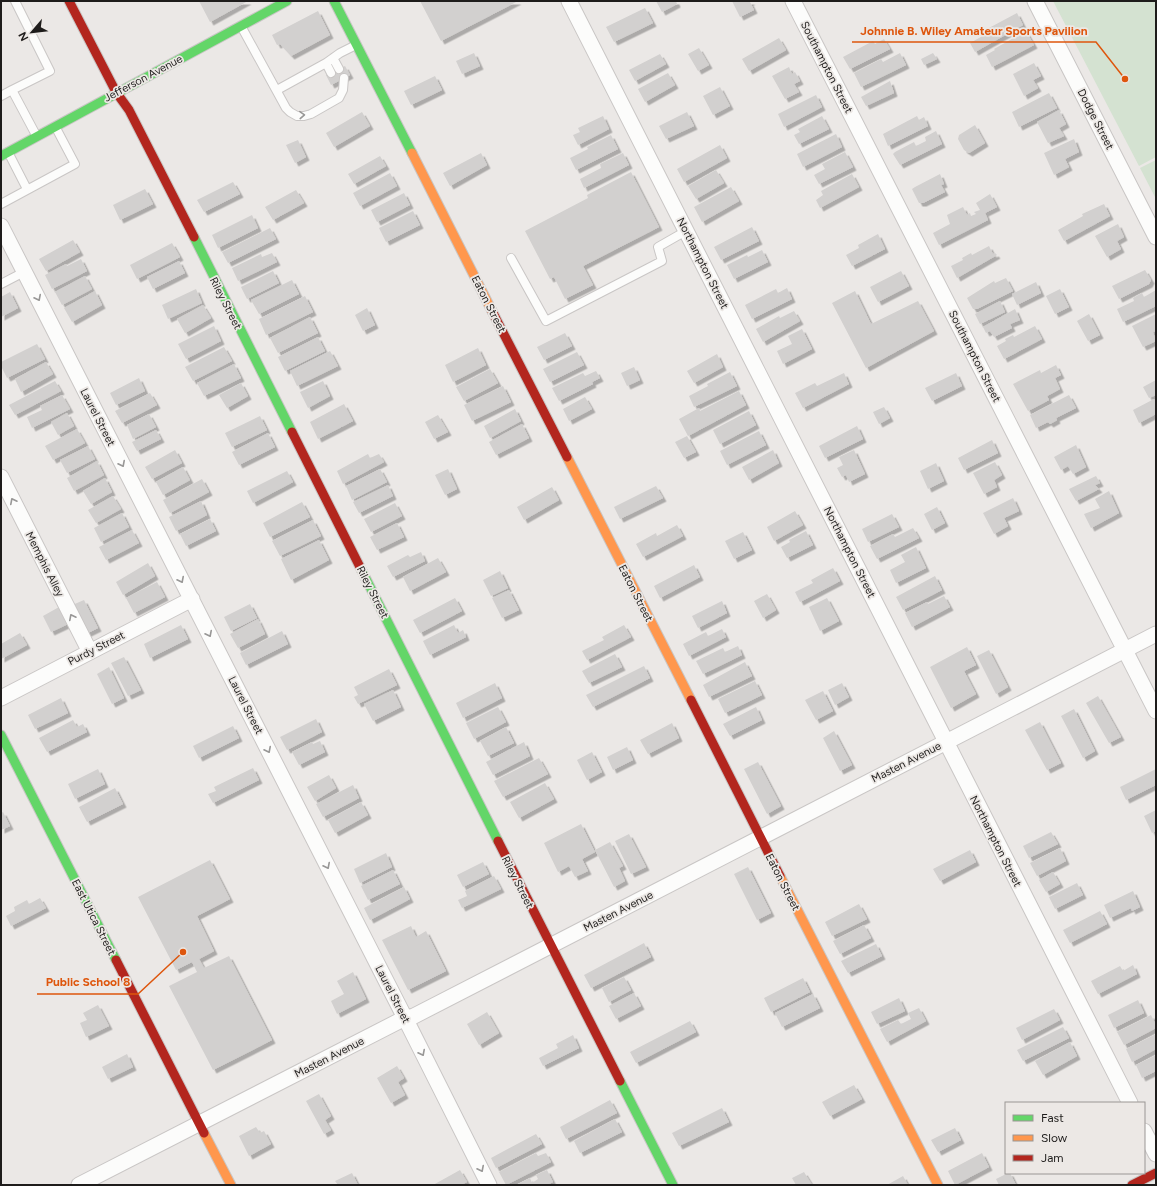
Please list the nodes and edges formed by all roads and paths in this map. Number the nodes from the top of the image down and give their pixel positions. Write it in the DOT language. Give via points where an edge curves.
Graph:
graph roads {
  1 [pos="15,1"];
  2 [pos="69,1"];
  3 [pos="287,1"];
  4 [pos="334,1"];
  5 [pos="569,1"];
  6 [pos="793,1"];
  7 [pos="1035,1"];
  8 [pos="241,25"];
  9 [pos="357,44"];
  10 [pos="333,58"];
  11 [pos="326,64"];
  12 [pos="339,69"];
  13 [pos="331,73"];
  14 [pos="341,82"];
  15 [pos="12,90"];
  16 [pos="276,90"];
  17 [pos="116,92"];
  18 [pos="1,96"];
  19 [pos="55,126"];
  20 [pos="36,137"];
  21 [pos="4,154"];
  22 [pos="27,189"];
  23 [pos="1,204"];
  24 [pos="1,226"];
  25 [pos="686,231"];
  26 [pos="1156,237"];
  27 [pos="511,258"];
  28 [pos="24,272"];
  29 [pos="1,284"];
  30 [pos="1,477"];
  31 [pos="192,599"];
  32 [pos="1156,634"];
  33 [pos="1125,649"];
  34 [pos="90,652"];
  35 [pos="1,698"];
  36 [pos="1156,711"];
  37 [pos="1,735"];
  38 [pos="946,742"];
  39 [pos="760,837"];
  40 [pos="550,946"];
  41 [pos="405,1018"];
  42 [pos="1129,1102"];
  43 [pos="199,1123"];
  44 [pos="1145,1133"];
  45 [pos="1156,1154"];
  46 [pos="1156,1172"];
  47 [pos="79,1185"];
  48 [pos="231,1185"];
  49 [pos="489,1185"];
  50 [pos="673,1185"];
  51 [pos="938,1185"];
  52 [pos="1132,1185"];
  1 -- 15 [label="lane" via="50,71"];
  2 -- 17 [label="street, Riley Street"];
  3 -- 8 [label="street, Jefferson Avenue"];
  4 -- 9 [label="street, Eaton Street"];
  5 -- 25 [label="street, Northampton Street"];
  6 -- 33 [label="street, Southampton Street"];
  7 -- 26 [label="street, Dodge Street"];
  8 -- 16 [label="lane"];
  8 -- 17 [label="street, Jefferson Avenue"];
  9 -- 10 [label="lane"];
  9 -- 39 [label="street, Eaton Street"];
  10 -- 11 [label="lane"];
  10 -- 12 [label="lane"];
  11 -- 13 [label="lane"];
  11 -- 16 [label="lane"];
  16 -- 14 [label="lane, one-way" via="290,112 304,116 339,98 343,90"];
  15 -- 18 [label="lane"];
  15 -- 20 [label="lane"];
  17 -- 19 [label="street, Jefferson Avenue"];
  17 -- 40 [label="street, Riley Street" via="132,117"];
  19 -- 20 [label="street, Jefferson Avenue"];
  19 -- 22 [label="lane" via="75,164"];
  20 -- 21 [label="street, Jefferson Avenue"];
  21 -- 22 [label="lane"];
  22 -- 23 [label="lane"];
  24 -- 28 [label="street, Laurel Street"];
  25 -- 27 [label="lane" via="658,247 662,261 546,321"];
  25 -- 38 [label="street, Northampton Street"];
  28 -- 29 [label="lane"];
  28 -- 31 [label="street, Laurel Street, one-way"];
  34 -- 30 [label="street, Memphis Alley, one-way"];
  31 -- 34 [label="street, Purdy Street"];
  31 -- 41 [label="street, Laurel Street, one-way"];
  32 -- 33 [label="street, Masten Avenue"];
  33 -- 36 [label="street, Southampton Street"];
  33 -- 38 [label="street, Masten Avenue"];
  34 -- 35 [label="street, Purdy Street"];
  37 -- 43 [label="street, East Utica Street"];
  38 -- 39 [label="street, Masten Avenue"];
  38 -- 42 [label="street, Northampton Street"];
  39 -- 40 [label="street, Masten Avenue"];
  39 -- 51 [label="street, Eaton Street"];
  40 -- 41 [label="street, Masten Avenue" via="414,1016"];
  40 -- 50 [label="street, Riley Street"];
  41 -- 43 [label="street, Masten Avenue"];
  41 -- 49 [label="street, Laurel Street, one-way"];
  43 -- 47 [label="street, Masten Avenue"];
  43 -- 48 [label="street, East Utica Street"];
  44 -- 45 [label="street"];
  46 -- 52 [label="street"];
}
